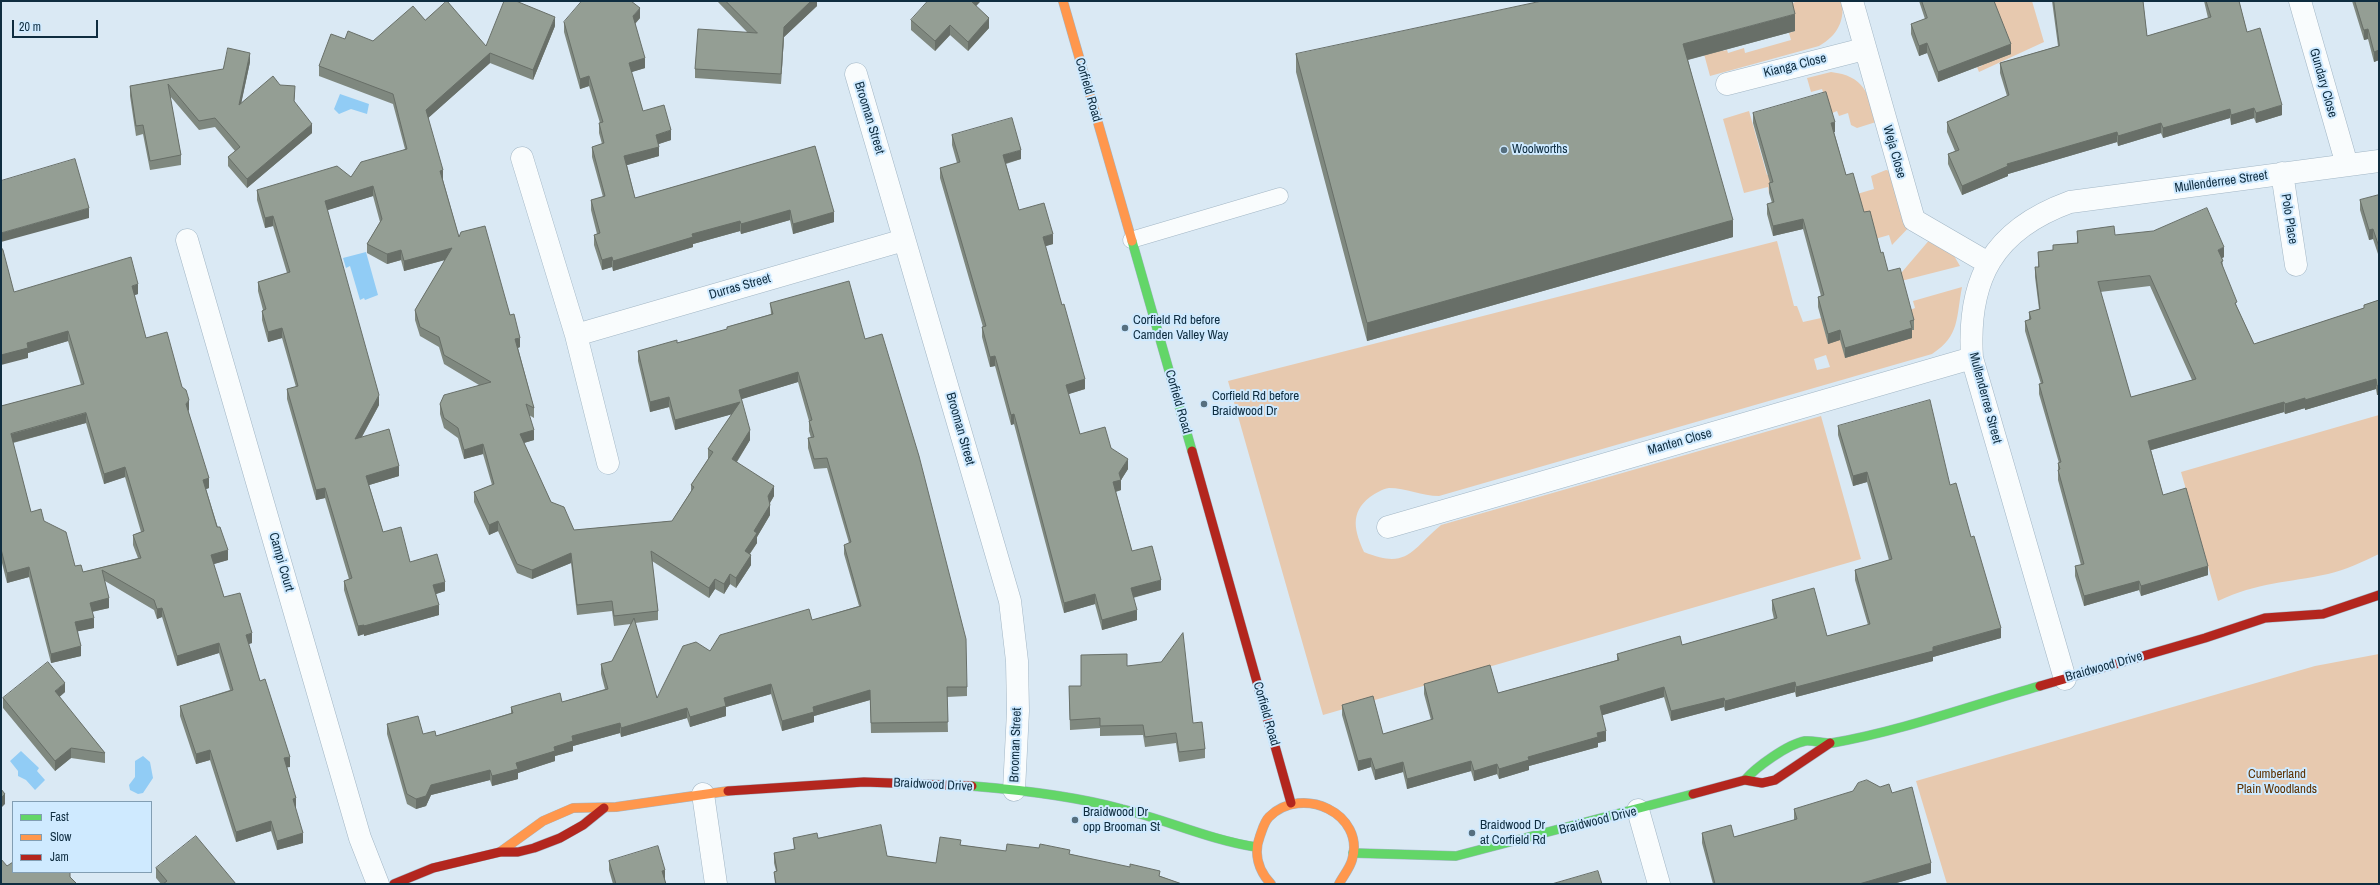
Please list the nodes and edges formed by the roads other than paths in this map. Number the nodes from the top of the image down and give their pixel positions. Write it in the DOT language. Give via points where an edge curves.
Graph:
graph roads {
  1 [pos="1063,1"];
  2 [pos="1852,1"];
  3 [pos="2300,1"];
  4 [pos="1864,49"];
  5 [pos="856,74"];
  6 [pos="1726,84"];
  7 [pos="522,158"];
  8 [pos="2379,161"];
  9 [pos="2347,165"];
  10 [pos="2282,173"];
  11 [pos="1280,196"];
  12 [pos="188,240"];
  13 [pos="904,240"];
  14 [pos="1131,240"];
  15 [pos="1988,263"];
  16 [pos="2296,265"];
  17 [pos="576,335"];
  18 [pos="1972,358"];
  19 [pos="608,463"];
  20 [pos="1388,527"];
  21 [pos="2379,595"];
  22 [pos="2065,679"];
  23 [pos="1830,743"];
  24 [pos="1745,780"];
  25 [pos="1014,790"];
  26 [pos="703,794"];
  27 [pos="1291,803"];
  28 [pos="604,808"];
  29 [pos="1638,810"];
  30 [pos="1256,847"];
  31 [pos="500,852"];
  32 [pos="1353,853"];
  33 [pos="378,884"];
  34 [pos="394,884"];
  35 [pos="716,884"];
  36 [pos="1271,884"];
  37 [pos="1339,884"];
  38 [pos="1659,884"];
  1 -- 14 [label="street, Corfield Road"];
  2 -- 4 [label="street, Weja Close"];
  3 -- 9 [label="street, Gundary Close"];
  4 -- 6 [label="street, Kianga Close"];
  4 -- 15 [label="street, Weja Close" via="1914,220"];
  5 -- 13 [label="street, Brooman Street"];
  7 -- 17 [label="street"];
  8 -- 9 [label="street, Mullenderree Street"];
  9 -- 10 [label="street, Mullenderree Street"];
  10 -- 15 [label="street, Mullenderree Street" via="2070,202 2042,214 2009,237"];
  10 -- 16 [label="street, Polo Place"];
  11 -- 14 [label="lane"];
  12 -- 33 [label="street, Campi Court" via="358,830"];
  13 -- 17 [label="street, Durras Street"];
  13 -- 25 [label="street, Brooman Street" via="1010,601 1017,661 1018,711"];
  14 -- 27 [label="street, Corfield Road"];
  15 -- 18 [label="street, Mullenderree Street" via="1980,278 1972,311"];
  17 -- 19 [label="street"];
  18 -- 20 [label="street, Manten Close"];
  18 -- 22 [label="street, Mullenderree Street"];
  21 -- 22 [label="street, Braidwood Drive" via="2323,614 2265,618"];
  22 -- 23 [label="street, Braidwood Drive" via="1865,736"];
  23 -- 24 [label="street, Braidwood Drive" via="1775,780 1762,783"];
  23 -- 24 [label="street, Braidwood Drive" via="1806,741 1778,753 1754,769"];
  24 -- 29 [label="street, Braidwood Drive"];
  25 -- 26 [label="street, Braidwood Drive" via="936,783 857,782"];
  25 -- 30 [label="street, Braidwood Drive" via="1105,804 1150,816 1222,842"];
  26 -- 28 [label="street, Braidwood Drive"];
  26 -- 35 [label="street"];
  27 -- 30 [label="street" via="1277,810 1266,820 1259,833"];
  27 -- 32 [label="street" via="1314,802 1335,812 1346,823 1352,838"];
  28 -- 31 [label="street, Braidwood Drive" via="583,825 560,838 518,852"];
  28 -- 31 [label="street, Braidwood Drive" via="574,808 547,818 522,833"];
  29 -- 32 [label="street, Braidwood Drive" via="1456,856"];
  29 -- 38 [label="street"];
  30 -- 36 [label="street" via="1258,864"];
  31 -- 34 [label="street, Braidwood Drive" via="434,868"];
  32 -- 37 [label="street" via="1349,870"];
}
